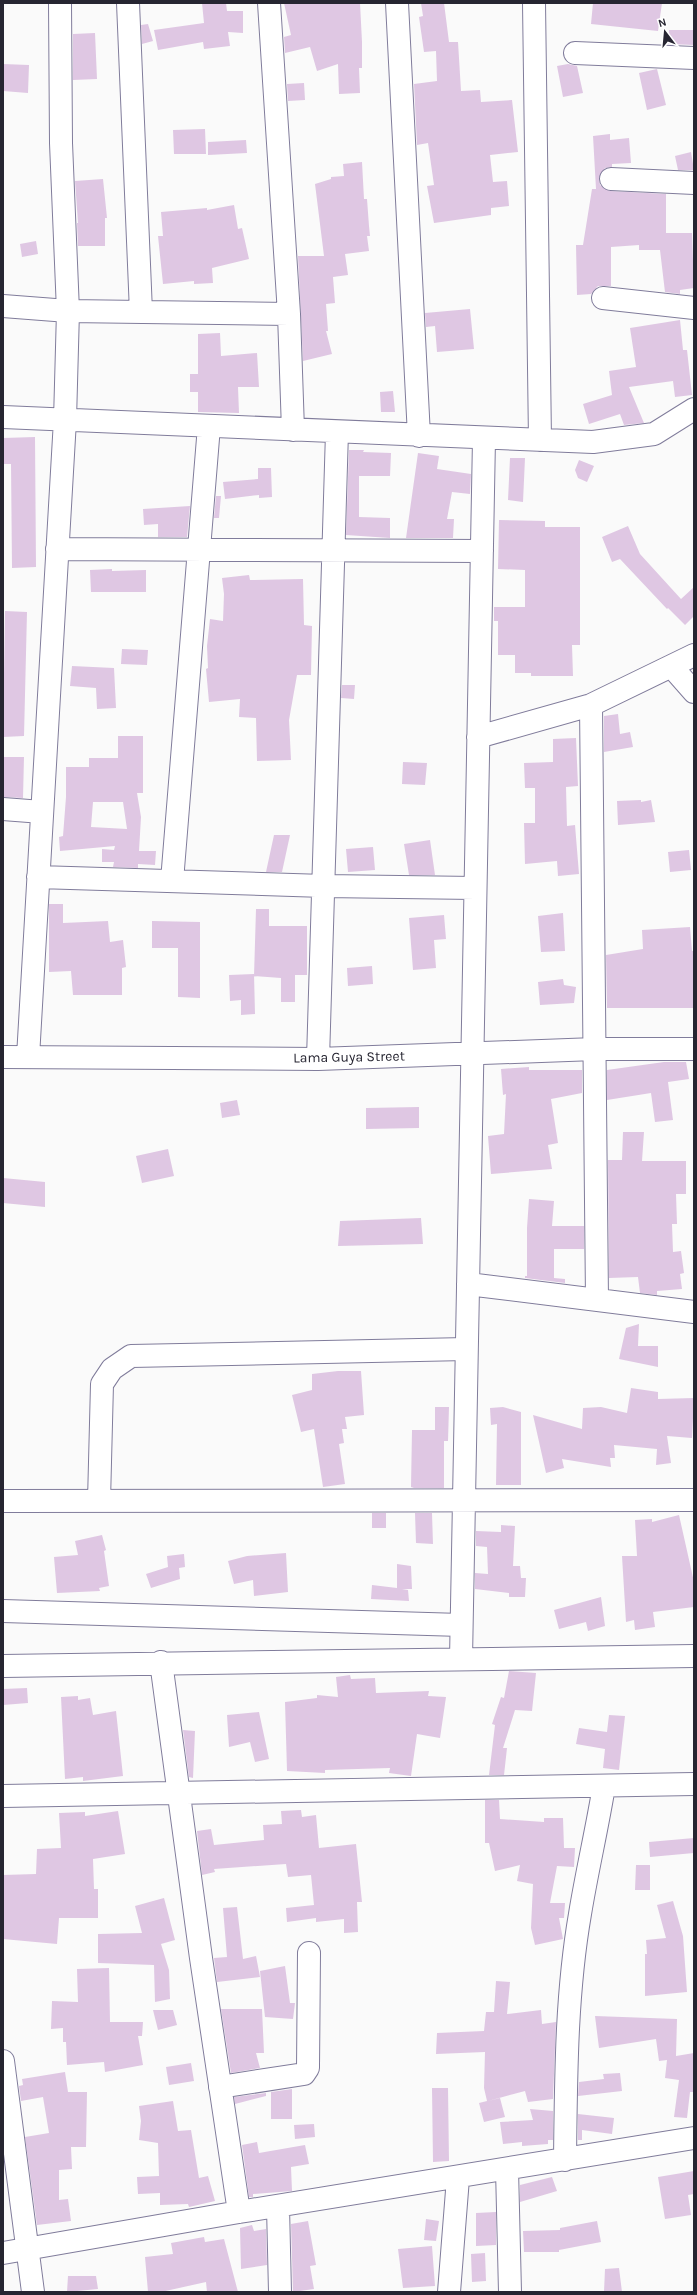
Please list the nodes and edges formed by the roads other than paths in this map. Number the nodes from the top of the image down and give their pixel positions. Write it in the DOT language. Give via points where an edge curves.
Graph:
graph roads {
  1 [pos="60,3"];
  2 [pos="128,3"];
  3 [pos="269,3"];
  4 [pos="397,3"];
  5 [pos="534,3"];
  6 [pos="575,54"];
  7 [pos="694,58"];
  8 [pos="611,178"];
  9 [pos="694,183"];
  10 [pos="603,298"];
  11 [pos="3,306"];
  12 [pos="694,308"];
  13 [pos="68,311"];
  14 [pos="141,312"];
  15 [pos="289,314"];
  16 [pos="694,409"];
  17 [pos="3,417"];
  18 [pos="65,420"];
  19 [pos="209,426"];
  20 [pos="293,430"];
  21 [pos="337,432"];
  22 [pos="419,436"];
  23 [pos="484,439"];
  24 [pos="540,440"];
  25 [pos="57,549"];
  26 [pos="199,549"];
  27 [pos="333,551"];
  28 [pos="482,551"];
  29 [pos="685,660"];
  30 [pos="694,692"];
  31 [pos="591,705"];
  32 [pos="478,737"];
  33 [pos="3,809"];
  34 [pos="42,812"];
  35 [pos="38,877"];
  36 [pos="172,881"];
  37 [pos="324,886"];
  38 [pos="475,888"];
  39 [pos="595,1049"];
  40 [pos="694,1049"];
  41 [pos="472,1054"];
  42 [pos="28,1056"];
  43 [pos="3,1057"];
  44 [pos="318,1059"];
  45 [pos="468,1284"];
  46 [pos="597,1300"];
  47 [pos="694,1312"];
  48 [pos="466,1349"];
  49 [pos="464,1500"];
  50 [pos="694,1500"];
  51 [pos="3,1501"];
  52 [pos="99,1501"];
  53 [pos="3,1611"];
  54 [pos="461,1625"];
  55 [pos="694,1656"];
  56 [pos="461,1659"];
  57 [pos="161,1662"];
  58 [pos="3,1666"];
  59 [pos="694,1784"];
  60 [pos="604,1786"];
  61 [pos="178,1793"];
  62 [pos="3,1796"];
  63 [pos="309,1953"];
  64 [pos="3,2061"];
  65 [pos="220,2087"];
  66 [pos="694,2138"];
  67 [pos="565,2160"];
  68 [pos="507,2169"];
  69 [pos="458,2178"];
  70 [pos="278,2207"];
  71 [pos="239,2212"];
  72 [pos="28,2249"];
  73 [pos="3,2253"];
  74 [pos="33,2292"];
  75 [pos="280,2292"];
  76 [pos="449,2292"];
  77 [pos="510,2292"];
  1 -- 13 [label="street" via="61,143"];
  2 -- 14 [label="street"];
  3 -- 15 [label="street"];
  4 -- 22 [label="street"];
  5 -- 24 [label="street"];
  6 -- 7 [label="street"];
  8 -- 9 [label="street"];
  10 -- 12 [label="street"];
  11 -- 13 [label="street"];
  13 -- 14 [label="street"];
  13 -- 18 [label="street"];
  14 -- 15 [label="street"];
  15 -- 20 [label="street"];
  16 -- 24 [label="street" via="654,434 593,442"];
  17 -- 18 [label="street"];
  18 -- 19 [label="street"];
  18 -- 25 [label="street"];
  19 -- 20 [label="street"];
  19 -- 26 [label="street"];
  20 -- 21 [label="street"];
  21 -- 22 [label="street"];
  21 -- 27 [label="street"];
  22 -- 23 [label="street"];
  23 -- 24 [label="street"];
  23 -- 28 [label="street"];
  25 -- 26 [label="street"];
  25 -- 34 [label="street"];
  26 -- 27 [label="street"];
  26 -- 36 [label="street"];
  27 -- 28 [label="street"];
  27 -- 37 [label="street"];
  28 -- 32 [label="street"];
  29 -- 30 [label="street"];
  29 -- 31 [label="street"];
  31 -- 32 [label="street"];
  31 -- 39 [label="street"];
  32 -- 38 [label="street"];
  33 -- 34 [label="street"];
  34 -- 35 [label="street"];
  35 -- 36 [label="street"];
  35 -- 42 [label="street"];
  36 -- 37 [label="street"];
  37 -- 38 [label="street"];
  37 -- 44 [label="street"];
  38 -- 41 [label="street"];
  39 -- 40 [label="street, Lama Guya Street"];
  39 -- 41 [label="street, Lama Guya Street"];
  39 -- 46 [label="street"];
  41 -- 44 [label="street, Lama Guya Street"];
  41 -- 45 [label="street"];
  42 -- 43 [label="street, Lama Guya Street"];
  42 -- 44 [label="street, Lama Guya Street"];
  45 -- 46 [label="street"];
  45 -- 48 [label="street"];
  46 -- 47 [label="street"];
  48 -- 49 [label="street"];
  48 -- 52 [label="street" via="131,1356 112,1369 102,1384"];
  49 -- 50 [label="street"];
  49 -- 52 [label="street"];
  49 -- 54 [label="street"];
  51 -- 52 [label="street"];
  53 -- 54 [label="street"];
  54 -- 56 [label="street"];
  55 -- 56 [label="street"];
  56 -- 57 [label="street"];
  57 -- 58 [label="street"];
  57 -- 61 [label="street"];
  59 -- 60 [label="street"];
  60 -- 61 [label="street"];
  60 -- 67 [label="street" via="579,1914 567,2032"];
  61 -- 62 [label="street"];
  61 -- 65 [label="street"];
  63 -- 65 [label="street" via="308,2068 304,2074 296,2077"];
  64 -- 72 [label="street"];
  65 -- 71 [label="street"];
  66 -- 67 [label="street"];
  67 -- 68 [label="street"];
  68 -- 69 [label="street"];
  68 -- 77 [label="street"];
  69 -- 70 [label="street"];
  69 -- 76 [label="street"];
  70 -- 71 [label="street"];
  70 -- 75 [label="street"];
  71 -- 72 [label="street"];
  72 -- 73 [label="street"];
  72 -- 74 [label="street"];
}
